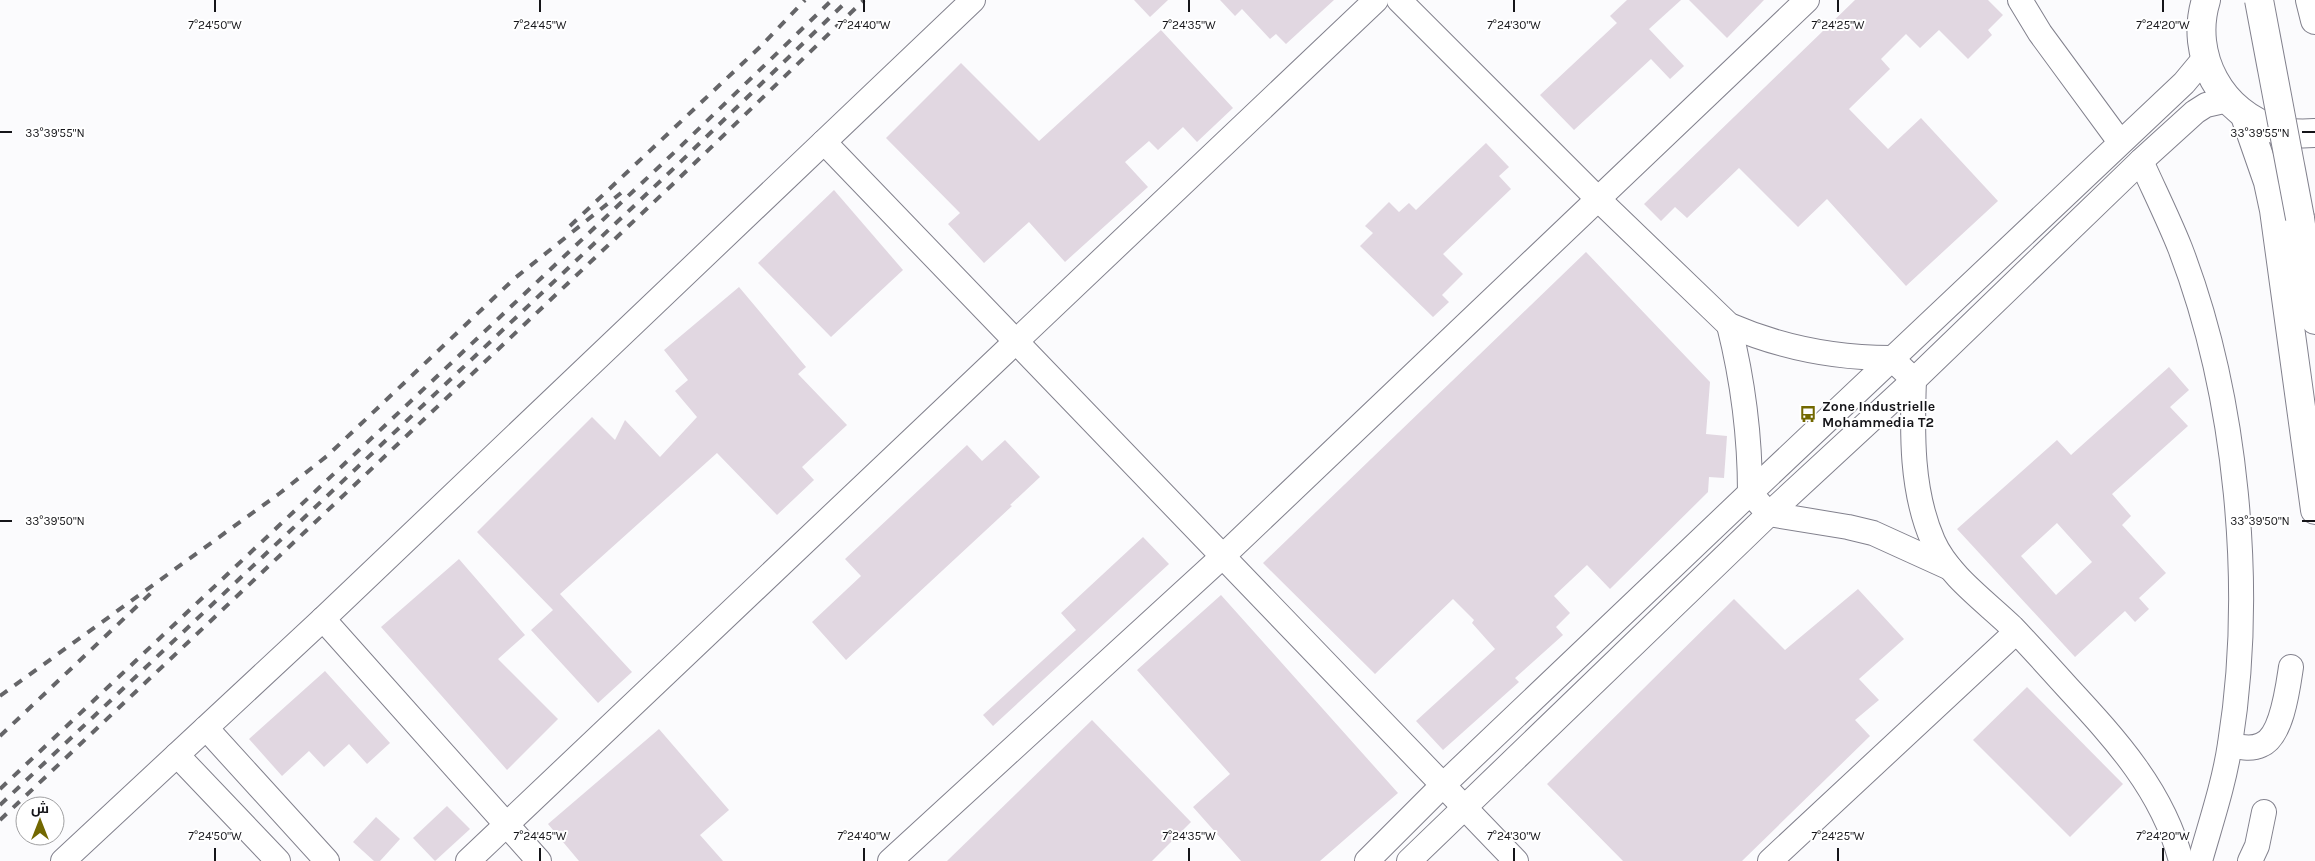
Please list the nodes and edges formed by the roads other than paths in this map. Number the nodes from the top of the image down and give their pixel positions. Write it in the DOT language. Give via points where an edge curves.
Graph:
graph roads {
  1 [pos="973,0"];
  2 [pos="1376,0"];
  3 [pos="1399,0"];
  4 [pos="1807,0"];
  5 [pos="2020,0"];
  6 [pos="2206,0"];
  7 [pos="2259,0"];
  8 [pos="2310,0"];
  9 [pos="2315,20"];
  10 [pos="2204,59"];
  11 [pos="2236,108"];
  12 [pos="2315,134"];
  13 [pos="824,142"];
  14 [pos="2120,142"];
  15 [pos="2141,161"];
  16 [pos="1598,199"];
  17 [pos="2315,320"];
  18 [pos="1729,326"];
  19 [pos="1016,342"];
  20 [pos="1891,358"];
  21 [pos="1914,380"];
  22 [pos="1750,493"];
  23 [pos="2315,510"];
  24 [pos="1769,514"];
  25 [pos="1222,557"];
  26 [pos="1950,568"];
  27 [pos="323,619"];
  28 [pos="2016,632"];
  29 [pos="2291,667"];
  30 [pos="206,728"];
  31 [pos="2230,745"];
  32 [pos="178,755"];
  33 [pos="1442,786"];
  34 [pos="1465,807"];
  35 [pos="2264,812"];
  36 [pos="507,825"];
  37 [pos="63,861"];
  38 [pos="278,861"];
  39 [pos="327,861"];
  40 [pos="468,861"];
  41 [pos="539,861"];
  42 [pos="890,861"];
  43 [pos="1367,861"];
  44 [pos="1409,861"];
  45 [pos="1516,861"];
  46 [pos="1770,861"];
  47 [pos="2182,861"];
  48 [pos="2200,861"];
  49 [pos="2250,861"];
  1 -- 13 [label="lane"];
  2 -- 19 [label="lane"];
  3 -- 16 [label="lane"];
  4 -- 16 [label="lane"];
  5 -- 14 [label="lane" via="2040,33"];
  6 -- 10 [label="highway" via="2201,34"];
  7 -- 17 [label="highway, bridge" via="2300,218"];
  8 -- 9 [label="highway"];
  10 -- 11 [label="highway" via="2214,82"];
  10 -- 14 [label="lane" via="2184,83"];
  11 -- 12 [label="highway" via="2261,125 2278,131"];
  11 -- 15 [label="lane" via="2206,105"];
  11 -- 23 [label="highway" via="2268,182 2279,236"];
  13 -- 19 [label="lane"];
  13 -- 27 [label="lane"];
  14 -- 20 [label="lane"];
  15 -- 21 [label="lane"];
  15 -- 31 [label="lane" via="2180,248 2196,296 2210,345 2229,441 2238,534 2240,623"];
  16 -- 18 [label="lane"];
  16 -- 25 [label="lane"];
  18 -- 20 [label="lane" via="1804,351 1833,356"];
  18 -- 22 [label="lane" via="1746,408"];
  19 -- 25 [label="lane"];
  19 -- 36 [label="lane"];
  20 -- 21 [label="lane"];
  20 -- 22 [label="lane"];
  21 -- 24 [label="lane"];
  21 -- 26 [label="lane" via="1913,438 1919,490 1933,542"];
  22 -- 24 [label="lane"];
  22 -- 33 [label="lane"];
  24 -- 26 [label="lane" via="1873,534"];
  24 -- 34 [label="lane"];
  25 -- 33 [label="lane"];
  25 -- 42 [label="lane"];
  26 -- 28 [label="lane"];
  27 -- 30 [label="lane"];
  27 -- 36 [label="lane"];
  28 -- 46 [label="lane"];
  28 -- 47 [label="lane" via="2119,743 2144,778 2164,815"];
  29 -- 31 [label="lane" via="2283,710 2271,738 2262,745 2247,748"];
  30 -- 32 [label="lane"];
  30 -- 39 [label="lane"];
  31 -- 48 [label="lane"];
  32 -- 37 [label="lane"];
  32 -- 38 [label="lane"];
  33 -- 34 [label="lane"];
  33 -- 43 [label="lane"];
  34 -- 44 [label="lane"];
  34 -- 45 [label="lane"];
  35 -- 49 [label="lane" via="2257,846"];
  36 -- 40 [label="lane"];
  36 -- 41 [label="lane"];
}
